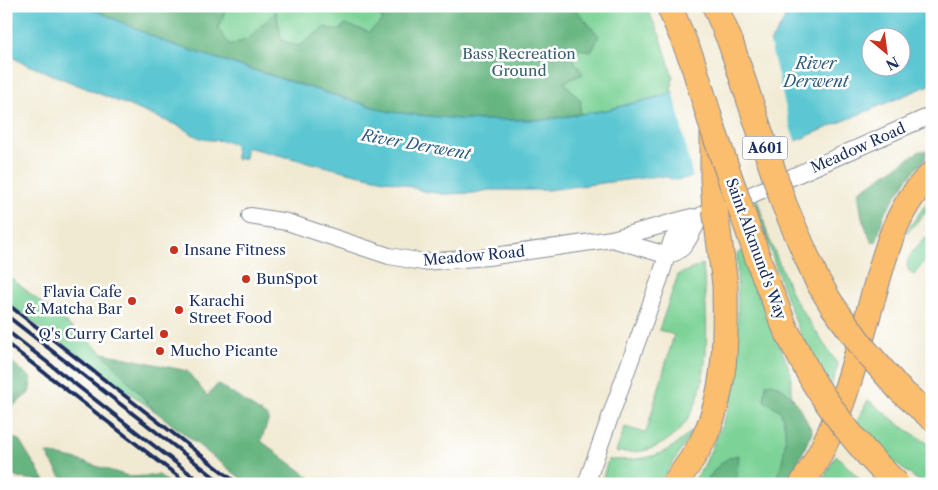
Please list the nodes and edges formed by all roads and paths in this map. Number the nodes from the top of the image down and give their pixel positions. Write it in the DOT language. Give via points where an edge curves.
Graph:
graph roads {
  1 [pos="669,6"];
  2 [pos="715,6"];
  3 [pos="932,115"];
  4 [pos="713,129"];
  5 [pos="932,174"];
  6 [pos="702,215"];
  7 [pos="250,216"];
  8 [pos="612,239"];
  9 [pos="666,254"];
  10 [pos="930,416"];
  11 [pos="806,479"];
  12 [pos="586,484"];
  13 [pos="674,484"];
  14 [pos="897,484"];
  1 -- 4 [label="main road, A601" via="692,60"];
  2 -- 10 [label="main road, A601, bridge" via="730,41 784,204 817,280 864,349 900,390"];
  3 -- 6 [label="street, Meadow Road"];
  4 -- 13 [label="main road, bridge" via="714,186 724,284 725,361 708,430"];
  4 -- 14 [label="main road, Saint Alkmund's Way / A601, bridge" via="786,330 813,381 848,432"];
  5 -- 11 [label="main road" via="907,204 896,224 843,400"];
  6 -- 8 [label="street, Meadow Road"];
  6 -- 9 [label="street" via="680,251"];
  7 -- 8 [label="street, Meadow Road" via="288,222 389,256 423,262 488,257"];
  8 -- 9 [label="street, Meadow Road"];
  9 -- 12 [label="street"];
}
